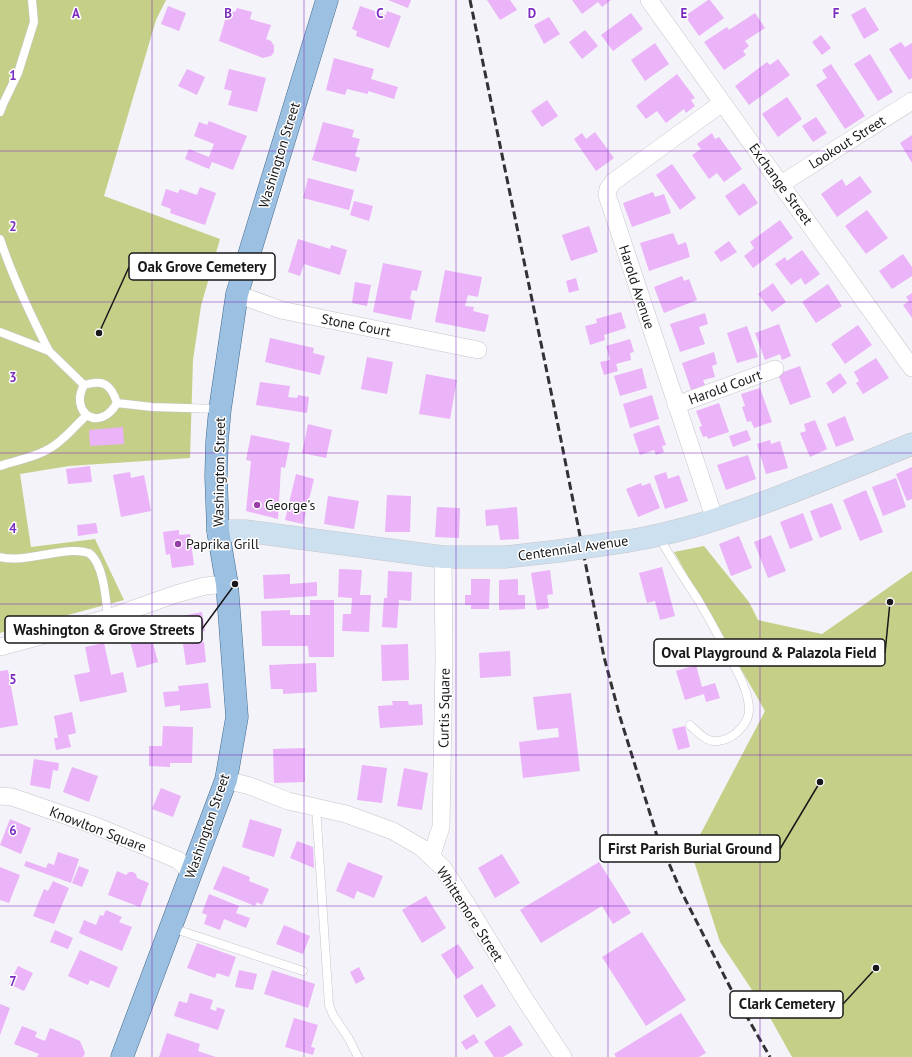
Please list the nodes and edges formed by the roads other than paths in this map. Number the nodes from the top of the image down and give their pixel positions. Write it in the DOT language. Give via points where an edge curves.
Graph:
graph roads {
  1 [pos="32,0"];
  2 [pos="327,0"];
  3 [pos="649,0"];
  4 [pos="912,101"];
  5 [pos="722,103"];
  6 [pos="0,112"];
  7 [pos="782,184"];
  8 [pos="0,238"];
  9 [pos="237,294"];
  10 [pos="0,332"];
  11 [pos="478,350"];
  12 [pos="49,351"];
  13 [pos="912,368"];
  14 [pos="774,369"];
  15 [pos="84,385"];
  16 [pos="117,403"];
  17 [pos="676,404"];
  18 [pos="220,409"];
  19 [pos="87,415"];
  20 [pos="912,444"];
  21 [pos="0,466"];
  22 [pos="715,520"];
  23 [pos="218,531"];
  24 [pos="658,536"];
  25 [pos="443,556"];
  26 [pos="0,557"];
  27 [pos="227,584"];
  28 [pos="108,618"];
  29 [pos="0,647"];
  30 [pos="690,725"];
  31 [pos="226,780"];
  32 [pos="0,796"];
  33 [pos="316,808"];
  34 [pos="431,857"];
  35 [pos="191,873"];
  36 [pos="171,928"];
  37 [pos="303,971"];
  38 [pos="122,1057"];
  39 [pos="358,1057"];
  40 [pos="563,1057"];
  1 -- 6 [label="lane" via="34,22 18,73"];
  2 -- 9 [label="main road, Washington Street"];
  3 -- 5 [label="street, Exchange Street"];
  4 -- 7 [label="street, Lookout Street"];
  5 -- 7 [label="street, Exchange Street"];
  5 -- 17 [label="street, Harold Avenue" via="613,182 607,191"];
  7 -- 13 [label="street, Exchange Street"];
  8 -- 12 [label="lane" via="29,312"];
  9 -- 11 [label="street, Stone Court" via="281,310"];
  9 -- 18 [label="main road, Washington Street"];
  10 -- 12 [label="lane"];
  12 -- 15 [label="lane"];
  14 -- 17 [label="street, Harold Court"];
  15 -- 16 [label="lane" via="100,382 109,386"];
  15 -- 19 [label="lane" via="79,401"];
  16 -- 18 [label="lane"];
  16 -- 19 [label="lane" via="107,415 98,419"];
  17 -- 22 [label="street, Harold Avenue"];
  18 -- 23 [label="main road, Washington Street" via="216,476"];
  19 -- 21 [label="lane" via="50,448 32,457"];
  20 -- 22 [label="street, Centennial Avenue"];
  22 -- 24 [label="street, Centennial Avenue"];
  23 -- 25 [label="street, Centennial Avenue" via="245,531"];
  23 -- 27 [label="main road, Washington Street"];
  24 -- 25 [label="street, Centennial Avenue, bridge" via="506,557"];
  24 -- 30 [label="lane" via="704,610 741,679 749,703 748,720 726,740 712,742"];
  25 -- 34 [label="street, Curtis Square" via="441,827"];
  26 -- 28 [label="lane" via="21,558 73,551 89,553 95,560 101,576"];
  27 -- 28 [label="street" via="205,586 176,594"];
  27 -- 31 [label="main road, Washington Street" via="237,717"];
  28 -- 29 [label="street"];
  31 -- 33 [label="street, Whittemore Street"];
  31 -- 35 [label="main road, Washington Street"];
  32 -- 35 [label="street, Knowlton Square" via="12,797 96,826 178,860"];
  33 -- 34 [label="street, Whittemore Street" via="346,814 392,831 422,848"];
  33 -- 39 [label="lane" via="329,1005"];
  34 -- 40 [label="street, Whittemore Street" via="447,874"];
  35 -- 36 [label="main road, Washington Street"];
  36 -- 37 [label="lane"];
  36 -- 38 [label="main road, Washington Street"];
}
